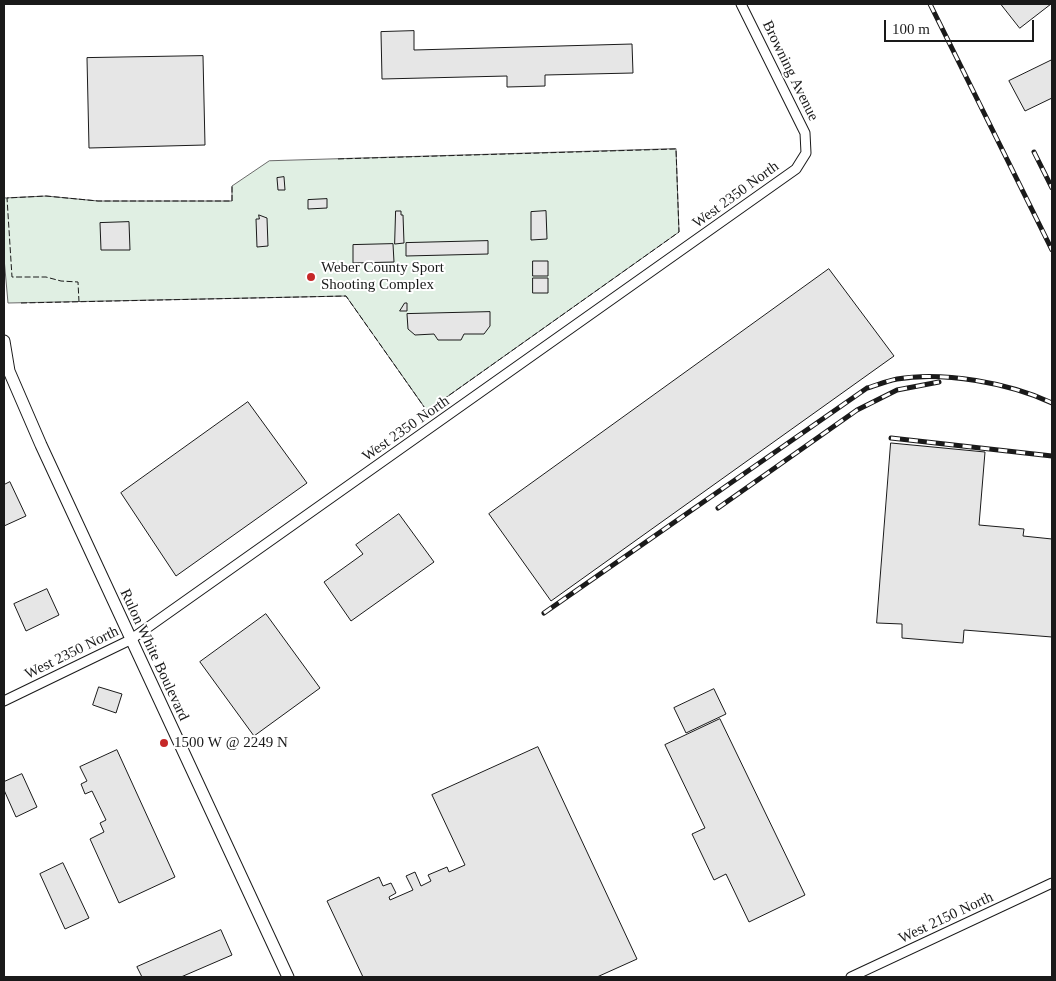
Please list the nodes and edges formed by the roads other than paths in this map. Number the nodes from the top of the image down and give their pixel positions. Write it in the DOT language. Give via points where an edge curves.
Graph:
graph roads {
  1 [pos="741,4"];
  2 [pos="806,153"];
  3 [pos="4,341"];
  4 [pos="130,640"];
  5 [pos="4,701"];
  6 [pos="1052,883"];
  7 [pos="288,977"];
  8 [pos="851,977"];
  1 -- 2 [label="street, Browning Avenue" via="805,133"];
  2 -- 4 [label="street, West 2350 North" via="796,169 762,194"];
  3 -- 4 [label="street, Rulon White Boulevard" via="13,379"];
  4 -- 5 [label="street, West 2350 North"];
  4 -- 7 [label="street, Rulon White Boulevard"];
  6 -- 8 [label="street, West 2150 North"];
}
